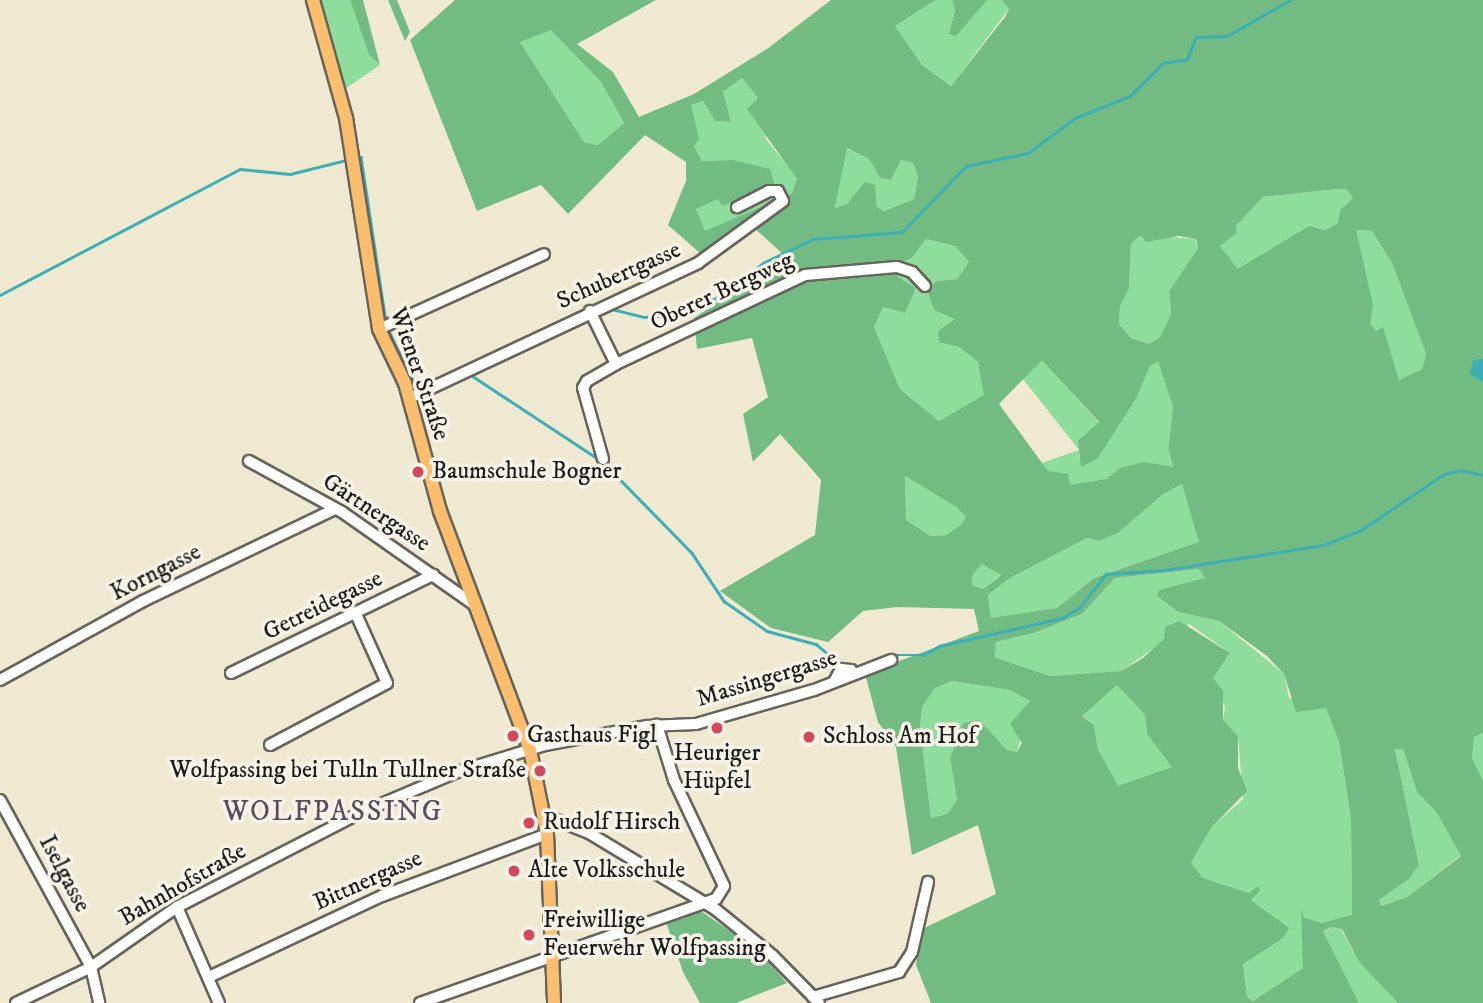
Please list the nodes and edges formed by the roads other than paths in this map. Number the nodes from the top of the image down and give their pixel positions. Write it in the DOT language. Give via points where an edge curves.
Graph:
graph roads {
  1 [pos="313,0"];
  2 [pos="737,207"];
  3 [pos="544,254"];
  4 [pos="925,286"];
  5 [pos="592,314"];
  6 [pos="384,326"];
  7 [pos="616,364"];
  8 [pos="411,398"];
  9 [pos="603,459"];
  10 [pos="249,461"];
  11 [pos="335,509"];
  12 [pos="433,575"];
  13 [pos="477,606"];
  14 [pos="356,614"];
  15 [pos="891,660"];
  16 [pos="231,673"];
  17 [pos="0,680"];
  18 [pos="657,725"];
  19 [pos="270,745"];
  20 [pos="530,750"];
  21 [pos="0,800"];
  22 [pos="544,815"];
  23 [pos="547,834"];
  24 [pos="928,882"];
  25 [pos="705,902"];
  26 [pos="177,907"];
  27 [pos="552,960"];
  28 [pos="90,967"];
  29 [pos="211,976"];
  30 [pos="452,999"];
  31 [pos="816,1000"];
  32 [pos="16,1003"];
  33 [pos="99,1003"];
  34 [pos="219,1003"];
  35 [pos="420,1003"];
  36 [pos="554,1003"];
  37 [pos="562,1003"];
  1 -- 6 [label="main road, Wiener Straße" via="341,97"];
  2 -- 5 [label="street, Schubertgasse" via="769,191 778,191 783,201 698,263"];
  3 -- 6 [label="street"];
  4 -- 7 [label="street, Oberer Bergweg" via="912,272 897,267 805,275"];
  5 -- 7 [label="street"];
  5 -- 8 [label="street, Schubertgasse"];
  6 -- 8 [label="main road, Wiener Straße"];
  7 -- 9 [label="street, Oberer Bergweg" via="583,388"];
  8 -- 13 [label="main road, Wiener Straße" via="440,511"];
  10 -- 11 [label="street, Gärtnergasse"];
  11 -- 12 [label="street, Gärtnergasse"];
  11 -- 17 [label="street, Korngasse" via="144,601"];
  12 -- 13 [label="street, Gärtnergasse"];
  12 -- 14 [label="street, Getreidegasse"];
  13 -- 20 [label="main road, Wiener Straße"];
  14 -- 16 [label="street, Getreidegasse"];
  14 -- 19 [label="street" via="387,683"];
  15 -- 18 [label="street, Massingergasse" via="696,724"];
  18 -- 20 [label="street, Massingergasse"];
  18 -- 25 [label="street" via="674,780 724,886 716,900"];
  20 -- 22 [label="main road, Wiener Straße"];
  20 -- 26 [label="street, Bahnhofstraße" via="457,772 360,813"];
  21 -- 28 [label="street, Iselgasse"];
  22 -- 23 [label="main road, Wiener Straße"];
  22 -- 25 [label="street" via="589,833"];
  23 -- 27 [label="main road, Wiener Straße"];
  23 -- 29 [label="street, Bittnergasse" via="382,896"];
  24 -- 31 [label="street" via="912,952 899,972"];
  25 -- 27 [label="street"];
  25 -- 31 [label="street" via="750,936"];
  26 -- 28 [label="street, Bahnhofstraße"];
  26 -- 29 [label="street"];
  27 -- 30 [label="street"];
  27 -- 36 [label="main road"];
  27 -- 37 [label="main road"];
  28 -- 32 [label="street, Bahnhofstraße"];
  28 -- 33 [label="street, Iselgasse"];
  29 -- 34 [label="street"];
  30 -- 35 [label="street"];
}
